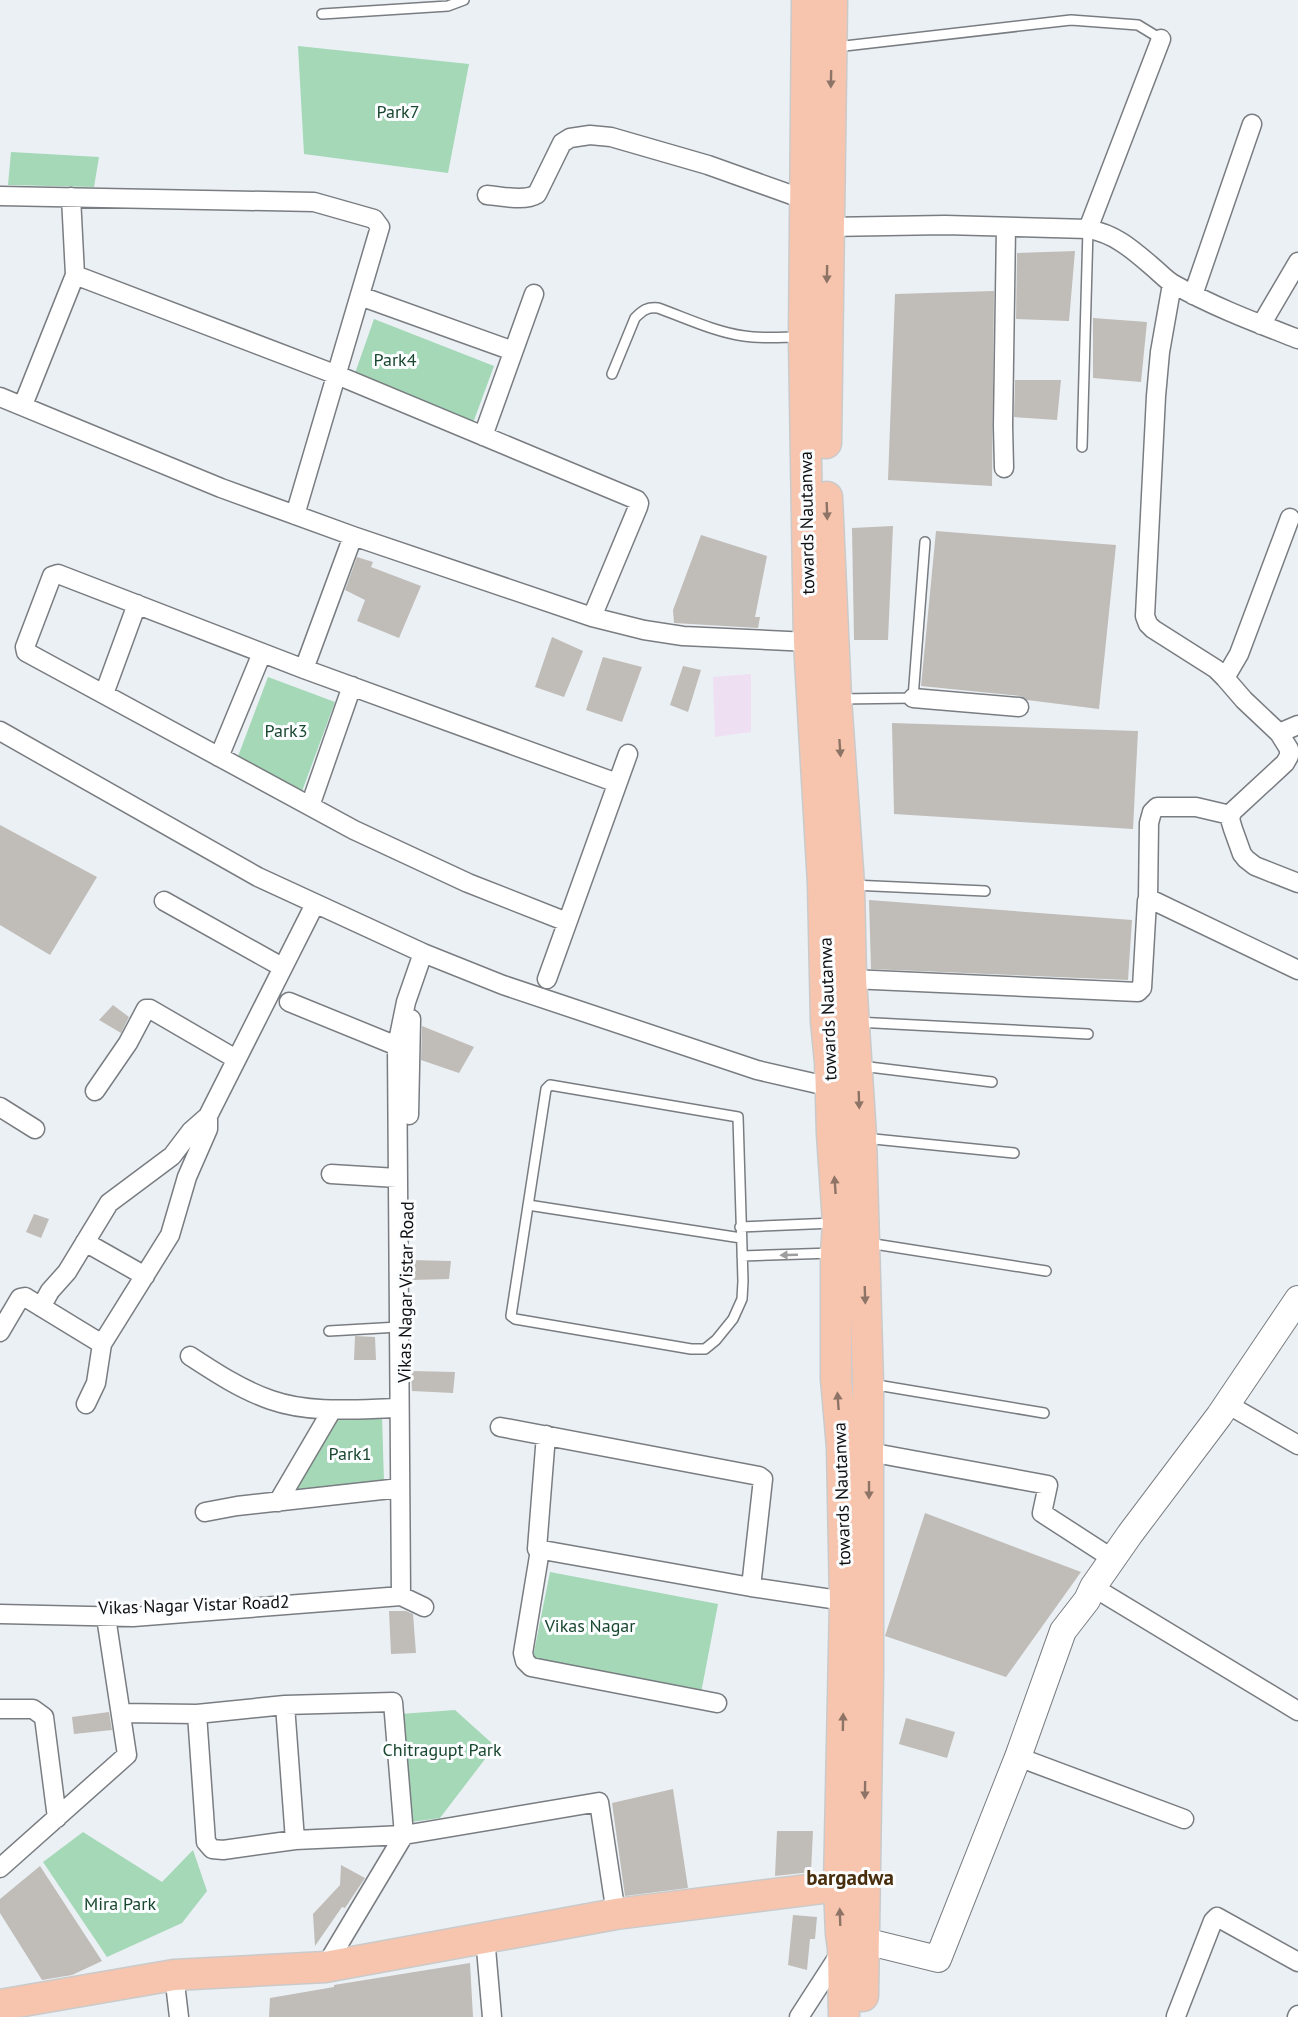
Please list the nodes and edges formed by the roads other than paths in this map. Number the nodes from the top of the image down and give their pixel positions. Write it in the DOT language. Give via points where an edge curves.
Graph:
graph roads {
  1 [pos="464,0"];
  2 [pos="807,0"];
  3 [pos="832,0"];
  4 [pos="321,14"];
  5 [pos="1161,39"];
  6 [pos="832,48"];
  7 [pos="1252,124"];
  8 [pos="487,195"];
  9 [pos="0,196"];
  10 [pos="71,197"];
  11 [pos="806,200"];
  12 [pos="828,226"];
  13 [pos="1006,226"];
  14 [pos="1088,228"];
  15 [pos="1298,262"];
  16 [pos="75,275"];
  17 [pos="1172,284"];
  18 [pos="534,294"];
  19 [pos="1193,295"];
  20 [pos="360,296"];
  21 [pos="1261,325"];
  22 [pos="804,337"];
  23 [pos="1298,339"];
  24 [pos="513,351"];
  25 [pos="612,374"];
  26 [pos="337,375"];
  27 [pos="0,397"];
  28 [pos="23,405"];
  29 [pos="483,436"];
  30 [pos="1082,447"];
  31 [pos="1004,468"];
  32 [pos="296,515"];
  33 [pos="1290,518"];
  34 [pos="353,536"];
  35 [pos="925,542"];
  36 [pos="137,604"];
  37 [pos="592,617"];
  38 [pos="809,642"];
  39 [pos="262,653"];
  40 [pos="304,669"];
  41 [pos="1225,678"];
  42 [pos="352,686"];
  43 [pos="104,694"];
  44 [pos="913,698"];
  45 [pos="836,699"];
  46 [pos="1019,707"];
  47 [pos="1298,725"];
  48 [pos="0,731"];
  49 [pos="1279,733"];
  50 [pos="628,754"];
  51 [pos="1294,756"];
  52 [pos="219,757"];
  53 [pos="617,783"];
  54 [pos="310,806"];
  55 [pos="1230,815"];
  56 [pos="1298,883"];
  57 [pos="849,885"];
  58 [pos="985,891"];
  59 [pos="1148,899"];
  60 [pos="164,901"];
  61 [pos="315,903"];
  62 [pos="567,922"];
  63 [pos="423,953"];
  64 [pos="282,967"];
  65 [pos="1298,970"];
  66 [pos="547,979"];
  67 [pos="851,979"];
  68 [pos="411,987"];
  69 [pos="289,1002"];
  70 [pos="854,1022"];
  71 [pos="1088,1034"];
  72 [pos="396,1046"];
  73 [pos="236,1059"];
  74 [pos="858,1066"];
  75 [pos="992,1082"];
  76 [pos="831,1087"];
  77 [pos="94,1091"];
  78 [pos="0,1107"];
  79 [pos="208,1116"];
  80 [pos="35,1129"];
  81 [pos="861,1137"];
  82 [pos="1014,1153"];
  83 [pos="331,1174"];
  84 [pos="398,1178"];
  85 [pos="528,1205"];
  86 [pos="838,1223"];
  87 [pos="740,1227"];
  88 [pos="741,1238"];
  89 [pos="85,1242"];
  90 [pos="864,1242"];
  91 [pos="836,1253"];
  92 [pos="742,1256"];
  93 [pos="1046,1271"];
  94 [pos="145,1276"];
  95 [pos="1298,1299"];
  96 [pos="41,1307"];
  97 [pos="2,1325"];
  98 [pos="399,1327"];
  99 [pos="329,1331"];
  100 [pos="102,1344"];
  101 [pos="190,1356"];
  102 [pos="868,1384"];
  103 [pos="86,1404"];
  104 [pos="1227,1404"];
  105 [pos="399,1408"];
  106 [pos="332,1410"];
  107 [pos="1044,1413"];
  108 [pos="500,1427"];
  109 [pos="546,1435"];
  110 [pos="1298,1445"];
  111 [pos="869,1452"];
  112 [pos="400,1488"];
  113 [pos="278,1502"];
  114 [pos="205,1512"];
  115 [pos="540,1550"];
  116 [pos="1113,1559"];
  117 [pos="751,1587"];
  118 [pos="1093,1587"];
  119 [pos="395,1597"];
  120 [pos="845,1601"];
  121 [pos="424,1607"];
  122 [pos="0,1614"];
  123 [pos="106,1617"];
  124 [pos="717,1703"];
  125 [pos="285,1705"];
  126 [pos="0,1708"];
  127 [pos="1298,1711"];
  128 [pos="121,1713"];
  129 [pos="197,1714"];
  130 [pos="1018,1757"];
  131 [pos="57,1818"];
  132 [pos="1184,1820"];
  133 [pos="404,1835"];
  134 [pos="295,1840"];
  135 [pos="0,1868"];
  136 [pos="852,1886"];
  137 [pos="616,1914"];
  138 [pos="485,1937"];
  139 [pos="854,1944"];
  140 [pos="1298,1962"];
  141 [pos="325,1968"];
  142 [pos="174,1976"];
  143 [pos="4,2009"];
  144 [pos="1176,2016"];
  145 [pos="179,2017"];
  146 [pos="492,2017"];
  147 [pos="799,2017"];
  148 [pos="844,2017"];
  149 [pos="862,2017"];
  1 -- 4 [label="lane" via="448,6"];
  2 -- 11 [label="main road, towards Nautanwa"];
  3 -- 6 [label="main road"];
  5 -- 6 [label="lane" via="1138,25 1071,20"];
  5 -- 14 [label="street"];
  6 -- 12 [label="main road, one-way"];
  7 -- 19 [label="street"];
  8 -- 11 [label="street" via="534,196 562,143 590,135 611,137 708,165"];
  9 -- 10 [label="street"];
  10 -- 16 [label="street"];
  10 -- 20 [label="street" via="314,202 374,219 380,227"];
  11 -- 22 [label="main road, towards Nautanwa"];
  12 -- 13 [label="street"];
  12 -- 45 [label="main road, one-way" via="827,509"];
  13 -- 14 [label="street"];
  13 -- 31 [label="street"];
  14 -- 17 [label="street" via="1130,246"];
  14 -- 30 [label="lane"];
  15 -- 21 [label="street"];
  16 -- 26 [label="street"];
  16 -- 28 [label="street"];
  17 -- 19 [label="street"];
  17 -- 41 [label="street" via="1156,396 1145,616 1153,629"];
  18 -- 24 [label="street"];
  19 -- 21 [label="street"];
  20 -- 24 [label="street"];
  20 -- 26 [label="street"];
  21 -- 23 [label="street"];
  22 -- 25 [label="lane" via="742,336 648,308 635,318"];
  22 -- 38 [label="main road, towards Nautanwa"];
  24 -- 29 [label="street"];
  26 -- 29 [label="street"];
  26 -- 32 [label="street"];
  27 -- 28 [label="street"];
  28 -- 32 [label="street"];
  29 -- 37 [label="street" via="637,500 638,507"];
  32 -- 34 [label="street"];
  33 -- 41 [label="street" via="1239,654"];
  34 -- 37 [label="street"];
  34 -- 40 [label="street"];
  35 -- 44 [label="lane"];
  36 -- 39 [label="street"];
  36 -- 43 [label="street"];
  36 -- 43 [label="street" via="54,573 25,647 26,652"];
  37 -- 38 [label="street" via="683,636"];
  38 -- 76 [label="main road, towards Nautanwa"];
  39 -- 40 [label="street"];
  39 -- 52 [label="street"];
  40 -- 42 [label="street"];
  41 -- 49 [label="street"];
  42 -- 53 [label="street"];
  42 -- 54 [label="street"];
  43 -- 52 [label="street"];
  44 -- 45 [label="lane"];
  44 -- 46 [label="street"];
  45 -- 57 [label="main road, one-way"];
  47 -- 49 [label="street"];
  48 -- 61 [label="street" via="258,877"];
  49 -- 51 [label="street"];
  50 -- 53 [label="street"];
  51 -- 55 [label="street"];
  52 -- 54 [label="street"];
  53 -- 62 [label="street"];
  54 -- 62 [label="street" via="416,860"];
  55 -- 56 [label="street" via="1246,859"];
  55 -- 59 [label="street" via="1165,805 1152,812"];
  57 -- 58 [label="lane"];
  57 -- 67 [label="main road"];
  59 -- 65 [label="street"];
  59 -- 67 [label="street" via="1142,988 1138,992"];
  60 -- 64 [label="street"];
  61 -- 63 [label="street"];
  61 -- 64 [label="street"];
  62 -- 66 [label="street"];
  63 -- 68 [label="street"];
  63 -- 76 [label="street" via="504,985 757,1070"];
  64 -- 73 [label="street"];
  67 -- 70 [label="main road"];
  68 -- 72 [label="street"];
  68 -- 119 [label="street, Vikas Nagar Vistar Road"];
  69 -- 72 [label="street"];
  70 -- 71 [label="lane"];
  70 -- 74 [label="main road"];
  72 -- 84 [label="street"];
  73 -- 77 [label="street" via="148,1009"];
  73 -- 79 [label="street"];
  74 -- 75 [label="lane"];
  74 -- 81 [label="main road, one-way"];
  86 -- 76 [label="main road, towards Nautanwa, one-way"];
  78 -- 80 [label="street"];
  79 -- 89 [label="street" via="172,1156 109,1203"];
  79 -- 94 [label="street" via="208,1129 187,1177 170,1235"];
  81 -- 82 [label="lane"];
  81 -- 90 [label="main road"];
  83 -- 84 [label="street"];
  84 -- 98 [label="street"];
  85 -- 87 [label="lane" via="546,1089 553,1085 738,1117"];
  85 -- 88 [label="lane"];
  85 -- 92 [label="lane" via="510,1314 514,1319 705,1349 738,1310 742,1299"];
  86 -- 87 [label="lane"];
  86 -- 91 [label="main road, towards Nautanwa"];
  87 -- 88 [label="lane"];
  88 -- 92 [label="lane"];
  89 -- 94 [label="street"];
  89 -- 96 [label="street"];
  90 -- 93 [label="lane"];
  90 -- 102 [label="main road, one-way"];
  91 -- 92 [label="lane, one-way"];
  120 -- 91 [label="main road, towards Nautanwa, one-way" via="842,1447 836,1379"];
  94 -- 100 [label="street"];
  95 -- 104 [label="street"];
  96 -- 97 [label="street" via="22,1297"];
  96 -- 100 [label="street"];
  98 -- 99 [label="lane"];
  98 -- 105 [label="street"];
  100 -- 103 [label="street" via="95,1388"];
  101 -- 106 [label="street" via="236,1385 271,1401"];
  102 -- 107 [label="lane"];
  102 -- 111 [label="main road"];
  104 -- 110 [label="street"];
  104 -- 116 [label="street"];
  105 -- 106 [label="street"];
  105 -- 112 [label="street"];
  106 -- 113 [label="street"];
  108 -- 109 [label="street"];
  109 -- 115 [label="street" via="536,1546"];
  109 -- 117 [label="street" via="763,1479"];
  111 -- 116 [label="street" via="1048,1485 1042,1513"];
  111 -- 136 [label="main road, one-way"];
  112 -- 113 [label="street"];
  112 -- 119 [label="street"];
  113 -- 114 [label="street"];
  115 -- 117 [label="street"];
  115 -- 124 [label="street" via="523,1653 531,1667"];
  116 -- 118 [label="street"];
  117 -- 120 [label="street"];
  118 -- 127 [label="street"];
  118 -- 130 [label="street" via="1063,1631"];
  119 -- 121 [label="street"];
  119 -- 122 [label="street, Vikas Nagar Vistar Road2"];
  119 -- 123 [label="street"];
  136 -- 120 [label="main road, towards Nautanwa, one-way"];
  122 -- 123 [label="street"];
  123 -- 128 [label="street"];
  125 -- 129 [label="street"];
  125 -- 133 [label="street" via="393,1702"];
  125 -- 134 [label="street"];
  126 -- 131 [label="street" via="33,1709 44,1717"];
  128 -- 129 [label="street"];
  128 -- 131 [label="street" via="127,1755"];
  129 -- 134 [label="street" via="206,1842 217,1850"];
  130 -- 132 [label="street"];
  130 -- 139 [label="street" via="938,1959"];
  131 -- 135 [label="street"];
  133 -- 134 [label="street"];
  133 -- 137 [label="street" via="599,1802"];
  133 -- 141 [label="street"];
  136 -- 137 [label="main road"];
  136 -- 139 [label="main road, towards Nautanwa" via="841,1934"];
  137 -- 138 [label="main road"];
  138 -- 141 [label="main road"];
  138 -- 146 [label="street"];
  139 -- 147 [label="street"];
  139 -- 148 [label="main road, towards Nautanwa"];
  139 -- 149 [label="main road"];
  140 -- 144 [label="street" via="1217,1917"];
  141 -- 142 [label="main road"];
  142 -- 143 [label="main road"];
  142 -- 145 [label="street"];
}
